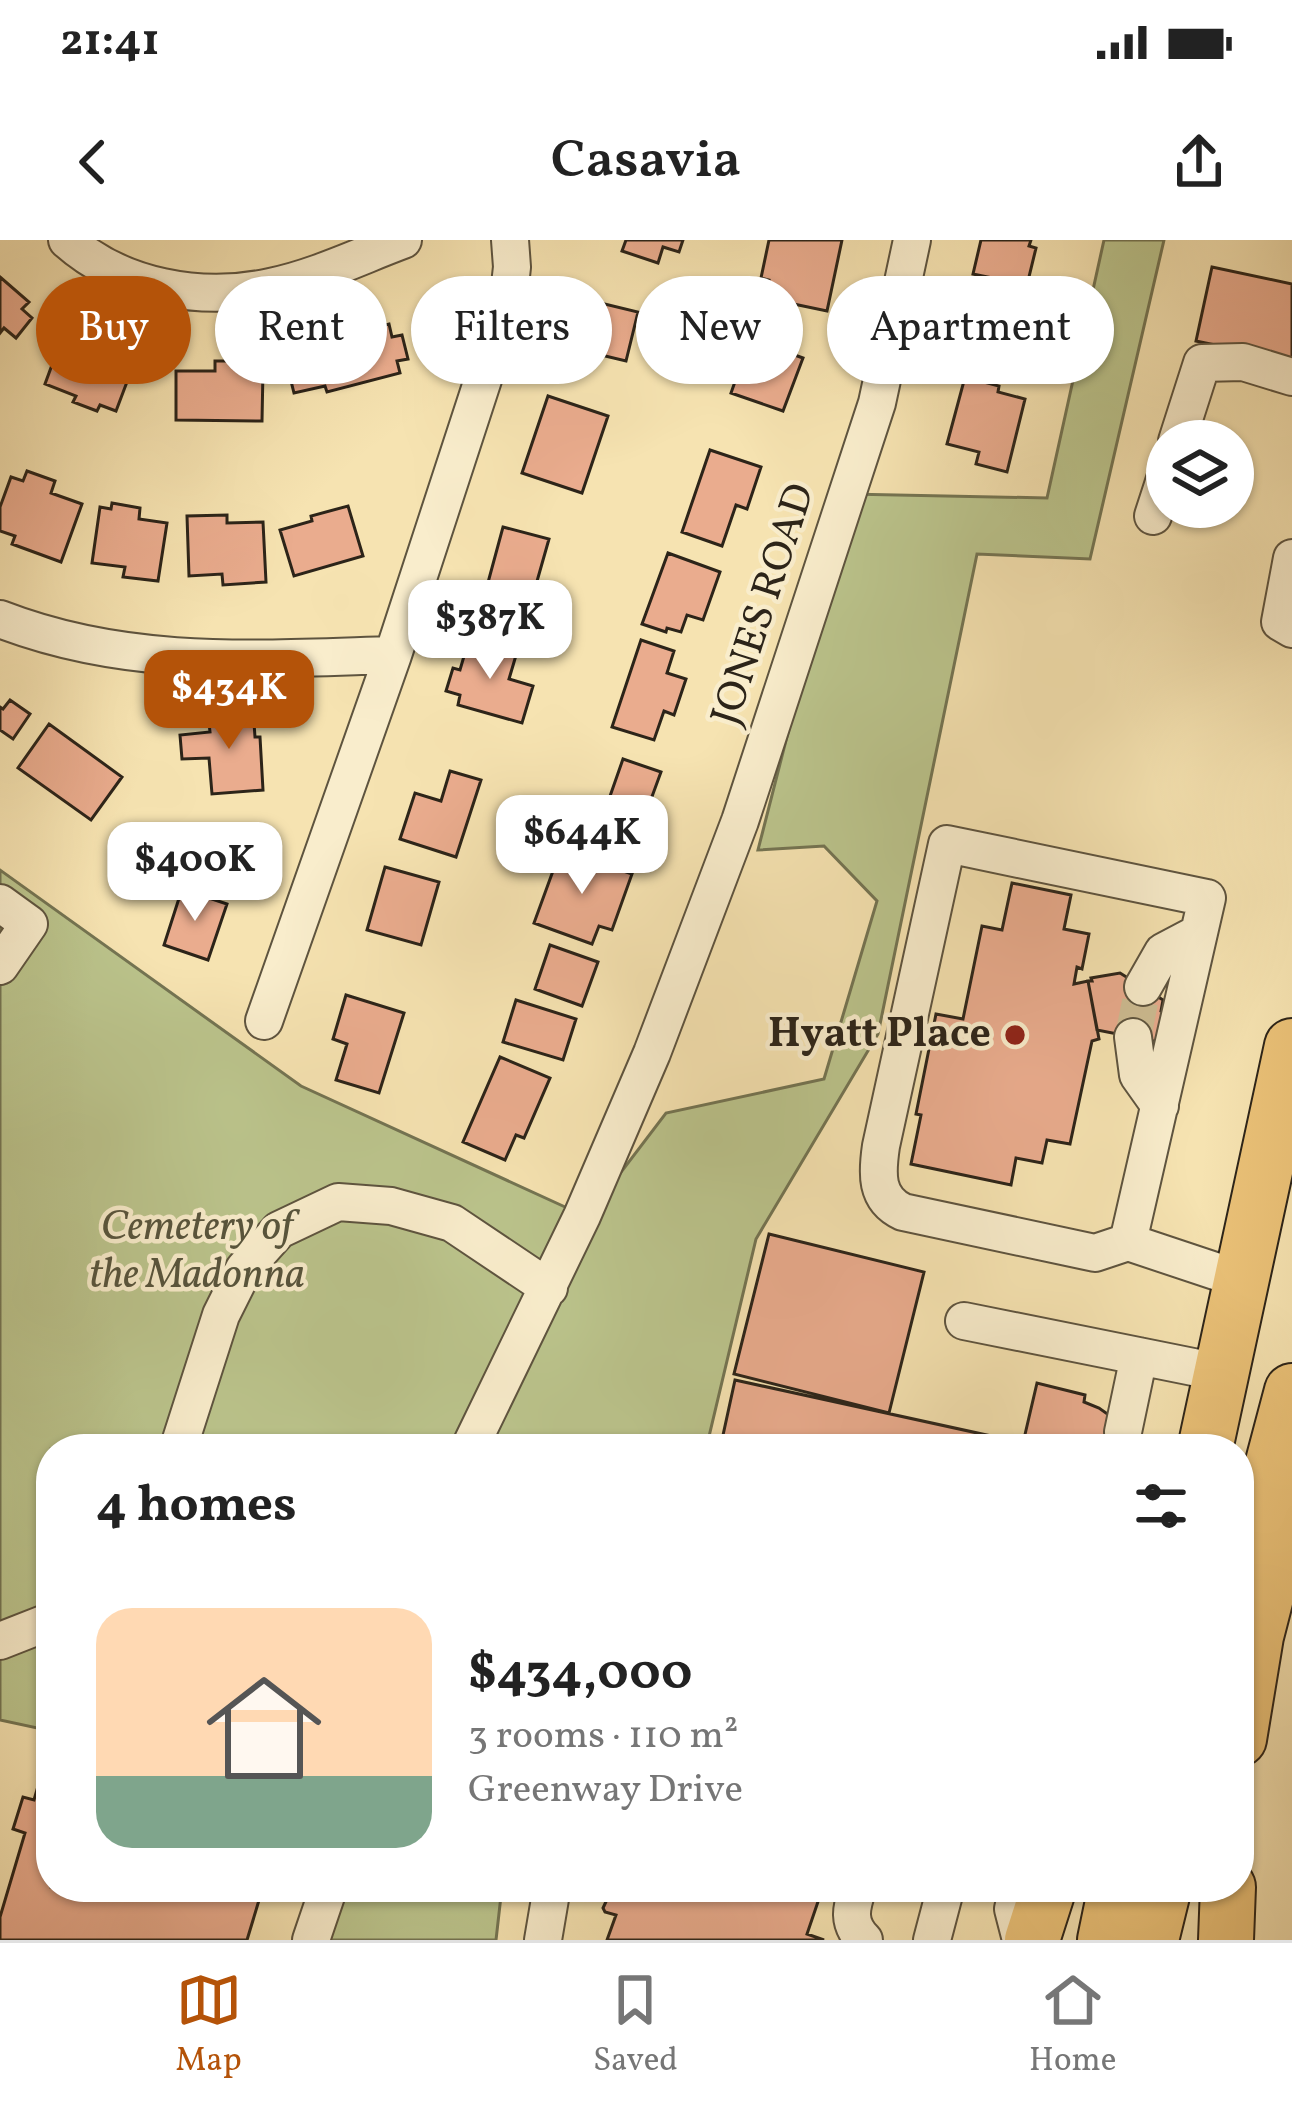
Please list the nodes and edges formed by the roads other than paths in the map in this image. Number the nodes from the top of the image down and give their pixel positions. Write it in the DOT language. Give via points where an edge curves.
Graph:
graph roads {
  1 [pos="67,240"];
  2 [pos="403,240"];
  3 [pos="510,240"];
  4 [pos="912,240"];
  5 [pos="1292,377"];
  6 [pos="1184,420"];
  7 [pos="1292,558"];
  8 [pos="0,619"];
  9 [pos="1292,629"];
  10 [pos="393,655"];
  11 [pos="0,903"];
  12 [pos="1199,933"];
  13 [pos="0,967"];
  14 [pos="1143,987"];
  15 [pos="264,1021"];
  16 [pos="1133,1037"];
  17 [pos="1292,1046"];
  18 [pos="1160,1106"];
  19 [pos="1128,1242"];
  20 [pos="1242,1280"];
  21 [pos="549,1288"];
  22 [pos="964,1321"];
  23 [pos="1139,1356"];
  24 [pos="1222,1373"];
  25 [pos="1292,1391"];
  26 [pos="1123,1432"];
  27 [pos="183,1434"];
  28 [pos="476,1434"];
  29 [pos="1208,1434"];
  30 [pos="1292,1496"];
  31 [pos="1254,1534"];
  32 [pos="36,1627"];
  33 [pos="0,1641"];
  34 [pos="1254,1648"];
  35 [pos="324,1902"];
  36 [pos="549,1902"];
  37 [pos="855,1902"];
  38 [pos="942,1902"];
  39 [pos="1015,1902"];
  40 [pos="1044,1902"];
  41 [pos="1113,1902"];
  42 [pos="1160,1902"];
  43 [pos="1227,1902"];
  44 [pos="311,1940"];
  45 [pos="543,1940"];
  46 [pos="864,1940"];
  47 [pos="932,1940"];
  48 [pos="1021,1940"];
  49 [pos="1032,1940"];
  50 [pos="1105,1940"];
  51 [pos="1151,1940"];
  52 [pos="1226,1940"];
  1 -- 2 [label="street" via="145,283 224,294 291,282"];
  3 -- 10 [label="street" via="508,303"];
  4 -- 21 [label="street, JONES ROAD" via="877,404 740,821 652,1053"];
  5 -- 6 [label="street" via="1244,362 1202,363"];
  7 -- 9 [label="street" via="1280,622"];
  8 -- 10 [label="street" via="147,656"];
  10 -- 15 [label="street"];
  11 -- 13 [label="street" via="29,924"];
  12 -- 14 [label="street" via="1162,952"];
  12 -- 18 [label="street"];
  12 -- 19 [label="street" via="1207,898 947,844 878,1163 884,1198 903,1212 1095,1253"];
  16 -- 18 [label="street" via="1138,1075"];
  17 -- 20 [label="highway"];
  18 -- 19 [label="street"];
  19 -- 20 [label="street"];
  20 -- 24 [label="highway"];
  21 -- 27 [label="street" via="452,1223 338,1202 279,1230 244,1268"];
  21 -- 28 [label="street, JONES ROAD"];
  22 -- 23 [label="street"];
  23 -- 24 [label="street"];
  23 -- 26 [label="street"];
  24 -- 29 [label="highway"];
  25 -- 31 [label="highway"];
  30 -- 34 [label="highway"];
  32 -- 33 [label="street"];
  35 -- 44 [label="street"];
  36 -- 45 [label="street"];
  37 -- 46 [label="street" via="851,1918"];
  38 -- 47 [label="street"];
  39 -- 48 [label="street"];
  40 -- 49 [label="highway"];
  41 -- 50 [label="highway"];
  42 -- 51 [label="highway"];
  43 -- 52 [label="highway"];
}
